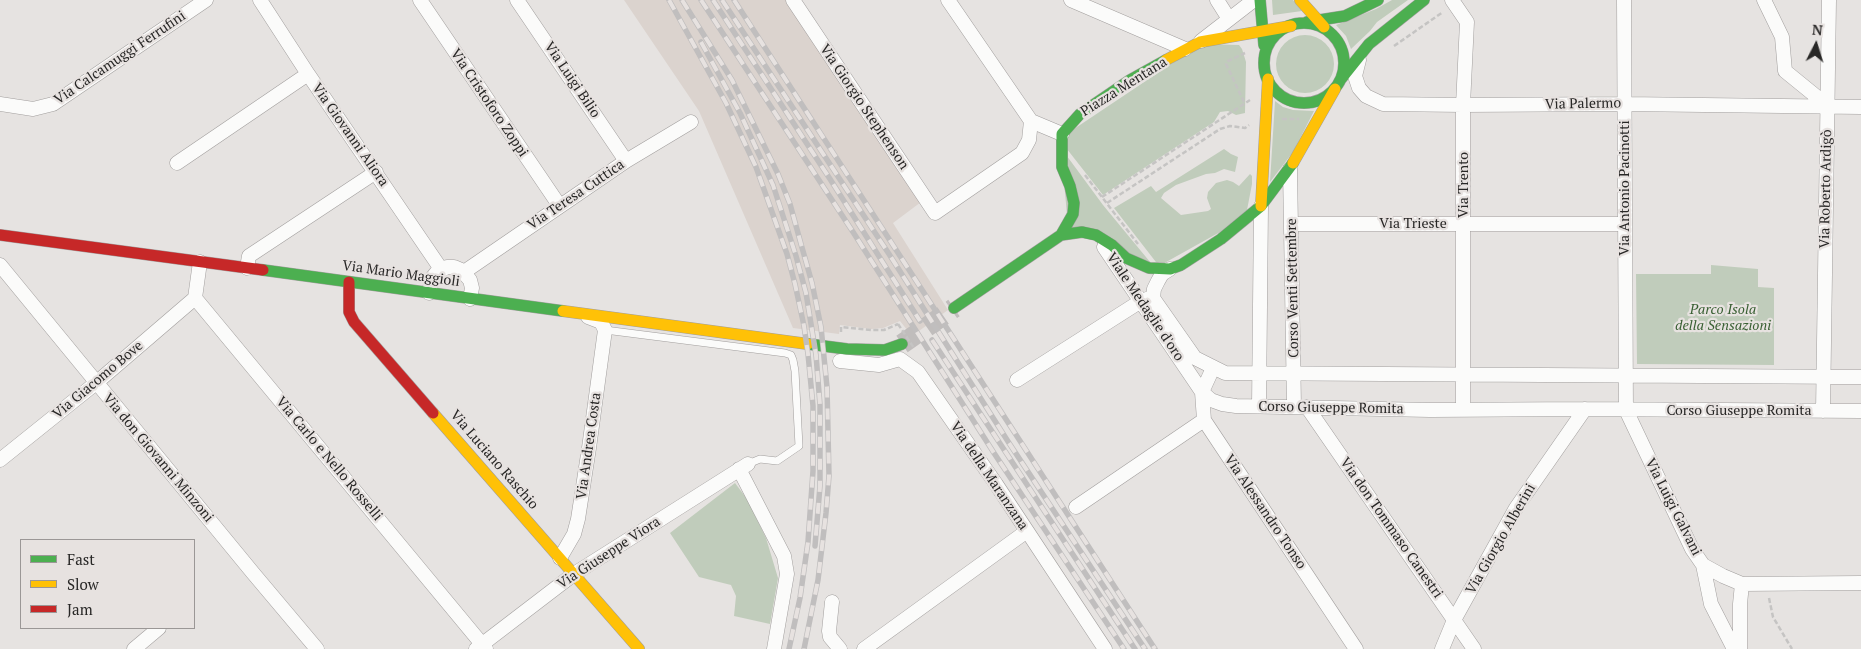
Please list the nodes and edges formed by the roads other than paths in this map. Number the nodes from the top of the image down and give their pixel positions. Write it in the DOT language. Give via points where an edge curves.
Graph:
graph roads {
  1 [pos="206,0"];
  2 [pos="260,0"];
  3 [pos="420,0"];
  4 [pos="517,0"];
  5 [pos="793,0"];
  6 [pos="948,0"];
  7 [pos="1071,0"];
  8 [pos="1217,0"];
  9 [pos="1254,0"];
  10 [pos="1260,0"];
  11 [pos="1300,0"];
  12 [pos="1378,0"];
  13 [pos="1424,0"];
  14 [pos="1452,0"];
  15 [pos="1624,0"];
  16 [pos="1764,0"];
  17 [pos="1829,0"];
  18 [pos="1229,19"];
  19 [pos="1318,20"];
  20 [pos="1302,23"];
  21 [pos="1291,26"];
  22 [pos="1263,32"];
  23 [pos="1333,35"];
  24 [pos="1200,42"];
  25 [pos="1369,44"];
  26 [pos="1185,49"];
  27 [pos="1265,60"];
  28 [pos="308,74"];
  29 [pos="1268,79"];
  30 [pos="1338,84"];
  31 [pos="0,104"];
  32 [pos="1626,104"];
  33 [pos="1464,105"];
  34 [pos="1828,106"];
  35 [pos="1861,106"];
  36 [pos="1031,121"];
  37 [pos="691,122"];
  38 [pos="1062,134"];
  39 [pos="626,161"];
  40 [pos="178,163"];
  41 [pos="1290,169"];
  42 [pos="376,172"];
  43 [pos="559,205"];
  44 [pos="1261,206"];
  45 [pos="1292,224"];
  46 [pos="1464,224"];
  47 [pos="1624,224"];
  48 [pos="1079,232"];
  49 [pos="0,235"];
  50 [pos="1061,235"];
  51 [pos="200,262"];
  52 [pos="0,265"];
  53 [pos="247,268"];
  54 [pos="441,269"];
  55 [pos="1170,269"];
  56 [pos="464,272"];
  57 [pos="350,282"];
  58 [pos="428,293"];
  59 [pos="195,298"];
  60 [pos="470,299"];
  61 [pos="1147,299"];
  62 [pos="954,308"];
  63 [pos="568,312"];
  64 [pos="604,330"];
  65 [pos="902,344"];
  66 [pos="840,361"];
  67 [pos="1213,368"];
  68 [pos="1260,374"];
  69 [pos="1294,374"];
  70 [pos="1463,375"];
  71 [pos="1626,376"];
  72 [pos="1824,377"];
  73 [pos="1861,377"];
  74 [pos="1017,380"];
  75 [pos="96,383"];
  76 [pos="1202,392"];
  77 [pos="1259,406"];
  78 [pos="1301,406"];
  79 [pos="1585,409"];
  80 [pos="1463,410"];
  81 [pos="1626,410"];
  82 [pos="1823,411"];
  83 [pos="1861,411"];
  84 [pos="1204,420"];
  85 [pos="0,460"];
  86 [pos="743,466"];
  87 [pos="1076,507"];
  88 [pos="1027,532"];
  89 [pos="560,558"];
  90 [pos="1703,565"];
  91 [pos="574,574"];
  92 [pos="1742,584"];
  93 [pos="1861,584"];
  94 [pos="832,602"];
  95 [pos="1454,620"];
  96 [pos="159,629"];
  97 [pos="481,647"];
  98 [pos="134,649"];
  99 [pos="318,649"];
  100 [pos="639,649"];
  101 [pos="774,649"];
  102 [pos="840,649"];
  103 [pos="864,649"];
  104 [pos="1105,649"];
  105 [pos="1356,649"];
  106 [pos="1442,649"];
  107 [pos="1474,649"];
  108 [pos="1734,649"];
  109 [pos="1740,649"];
  1 -- 31 [label="street, Via Calcamuggi Ferrufini" via="53,104 33,109"];
  2 -- 28 [label="street, Via Giovanni Aliora"];
  3 -- 43 [label="street, Via Cristoforo Zoppi"];
  4 -- 39 [label="street, Via Luigi Bilio"];
  5 -- 36 [label="street, Via Giorgio Stephenson" via="934,213 1022,153 1029,140"];
  6 -- 36 [label="street"];
  7 -- 26 [label="street"];
  8 -- 18 [label="street"];
  9 -- 18 [label="street, Piazza Mentana"];
  10 -- 22 [label="street"];
  11 -- 19 [label="street"];
  12 -- 19 [label="street" via="1345,16"];
  13 -- 25 [label="street"];
  14 -- 33 [label="street, Via Trento" via="1467,22"];
  15 -- 32 [label="street, Via Antonio Pacinotti"];
  16 -- 34 [label="street" via="1782,37 1785,71"];
  17 -- 34 [label="street, Via Roberto Ardigò"];
  18 -- 24 [label="street, Piazza Mentana"];
  19 -- 20 [label="street"];
  19 -- 23 [label="street"];
  20 -- 21 [label="street"];
  20 -- 23 [label="street" via="1318,26"];
  21 -- 22 [label="street, Piazza Mentana"];
  21 -- 27 [label="street" via="1272,41"];
  22 -- 24 [label="street, Piazza Mentana"];
  22 -- 27 [label="street"];
  23 -- 30 [label="street" via="1344,54 1344,69"];
  24 -- 26 [label="street, Piazza Mentana"];
  25 -- 30 [label="street"];
  25 -- 33 [label="street, Via Palermo" via="1358,64 1356,76 1359,88 1366,96 1383,104"];
  26 -- 38 [label="street, Piazza Mentana" via="1089,107"];
  27 -- 29 [label="street"];
  28 -- 40 [label="street"];
  28 -- 42 [label="street, Via Giovanni Aliora"];
  29 -- 30 [label="street" via="1277,92 1295,102 1307,103 1327,96"];
  29 -- 44 [label="street"];
  30 -- 41 [label="street"];
  32 -- 33 [label="street, Via Palermo"];
  32 -- 34 [label="street, Via Palermo"];
  32 -- 47 [label="street, Via Antonio Pacinotti"];
  33 -- 46 [label="street, Via Trento"];
  34 -- 35 [label="street, Via Palermo"];
  34 -- 72 [label="street, Via Roberto Ardigò"];
  36 -- 38 [label="street"];
  37 -- 39 [label="street, Via Teresa Cuttica"];
  38 -- 50 [label="street" via="1062,167 1074,203 1072,217"];
  39 -- 43 [label="street, Via Teresa Cuttica"];
  41 -- 44 [label="street"];
  41 -- 45 [label="street, Corso Venti Settembre"];
  42 -- 53 [label="street" via="248,256"];
  42 -- 54 [label="street, Via Giovanni Aliora"];
  43 -- 56 [label="street, Via Teresa Cuttica"];
  44 -- 55 [label="street" via="1221,239"];
  44 -- 68 [label="street"];
  45 -- 46 [label="street, Via Trieste"];
  45 -- 69 [label="street, Corso Venti Settembre"];
  46 -- 47 [label="street, Via Trieste"];
  46 -- 70 [label="street, Via Trento"];
  47 -- 71 [label="street, Via Antonio Pacinotti"];
  48 -- 50 [label="street"];
  48 -- 55 [label="street" via="1096,235 1142,266"];
  48 -- 61 [label="street, Viale Medaglie d'oro" via="1091,235 1103,246"];
  49 -- 51 [label="street, Via Mario Maggioli"];
  50 -- 62 [label="street"];
  51 -- 53 [label="street, Via Mario Maggioli"];
  51 -- 59 [label="street"];
  52 -- 75 [label="street, Via don Giovanni Minzoni"];
  53 -- 57 [label="street, Via Mario Maggioli"];
  54 -- 56 [label="street" via="454,267"];
  54 -- 58 [label="street" via="432,278"];
  55 -- 61 [label="street, Viale Medaglie d'oro" via="1162,274"];
  56 -- 60 [label="street" via="472,288"];
  57 -- 58 [label="street, Via Mario Maggioli"];
  57 -- 89 [label="street, Via Luciano Raschio" via="349,312 354,322"];
  58 -- 60 [label="street, Via Mario Maggioli"];
  59 -- 75 [label="street, Via Giacomo Bove"];
  59 -- 97 [label="street, Via Carlo e Nello Rosselli"];
  60 -- 63 [label="street, Via Mario Maggioli"];
  61 -- 67 [label="street, Viale Medaglie d'oro" via="1195,358"];
  61 -- 74 [label="street"];
  61 -- 76 [label="street, Viale Medaglie d'oro"];
  63 -- 64 [label="street" via="598,321"];
  63 -- 65 [label="street, Via Mario Maggioli" via="867,351 885,350"];
  64 -- 86 [label="lane" via="791,355 795,371 799,446 778,460 760,458"];
  64 -- 89 [label="street, Via Andrea Costa" via="578,519 574,534"];
  66 -- 88 [label="street, Via della Maranzana" via="879,365 900,359 918,372"];
  67 -- 68 [label="street" via="1224,373"];
  67 -- 76 [label="street, Via Alessandro Tonso"];
  68 -- 69 [label="street"];
  68 -- 77 [label="street"];
  69 -- 70 [label="street"];
  69 -- 78 [label="street, Corso Venti Settembre"];
  70 -- 71 [label="street"];
  70 -- 80 [label="street"];
  71 -- 72 [label="street"];
  71 -- 81 [label="street"];
  72 -- 73 [label="street"];
  72 -- 82 [label="street, Corso Giuseppe Romita"];
  75 -- 85 [label="street, Via Giacomo Bove"];
  75 -- 99 [label="street, Via don Giovanni Minzoni"];
  76 -- 77 [label="street, Corso Giuseppe Romita" via="1222,404"];
  76 -- 84 [label="street, Via Alessandro Tonso"];
  77 -- 78 [label="street, Corso Giuseppe Romita"];
  78 -- 80 [label="street, Corso Giuseppe Romita"];
  78 -- 95 [label="street, Via don Tommaso Canestri"];
  79 -- 80 [label="street, Corso Giuseppe Romita"];
  79 -- 81 [label="street, Corso Giuseppe Romita"];
  79 -- 95 [label="street, Via Giorgio Alberini" via="1516,508"];
  81 -- 82 [label="street, Corso Giuseppe Romita"];
  81 -- 90 [label="street, Via Luigi Galvani" via="1692,549"];
  82 -- 83 [label="street, Corso Giuseppe Romita"];
  84 -- 87 [label="street"];
  84 -- 105 [label="street, Via Alessandro Tonso"];
  86 -- 91 [label="street, Via Giuseppe Viora"];
  86 -- 101 [label="street" via="784,556 787,574"];
  88 -- 103 [label="street"];
  88 -- 104 [label="street, Via della Maranzana"];
  89 -- 91 [label="street, Via Luciano Raschio"];
  90 -- 92 [label="street, Via Luigi Galvani"];
  90 -- 108 [label="street" via="1711,604"];
  91 -- 97 [label="street, Via Giuseppe Viora"];
  91 -- 100 [label="street, Via Luciano Raschio"];
  92 -- 93 [label="street, Via Luigi Galvani"];
  92 -- 109 [label="street"];
  94 -- 102 [label="street" via="830,637"];
  95 -- 106 [label="street, Via Giorgio Alberini"];
  95 -- 107 [label="street, Via don Tommaso Canestri"];
  96 -- 98 [label="street"];
}
